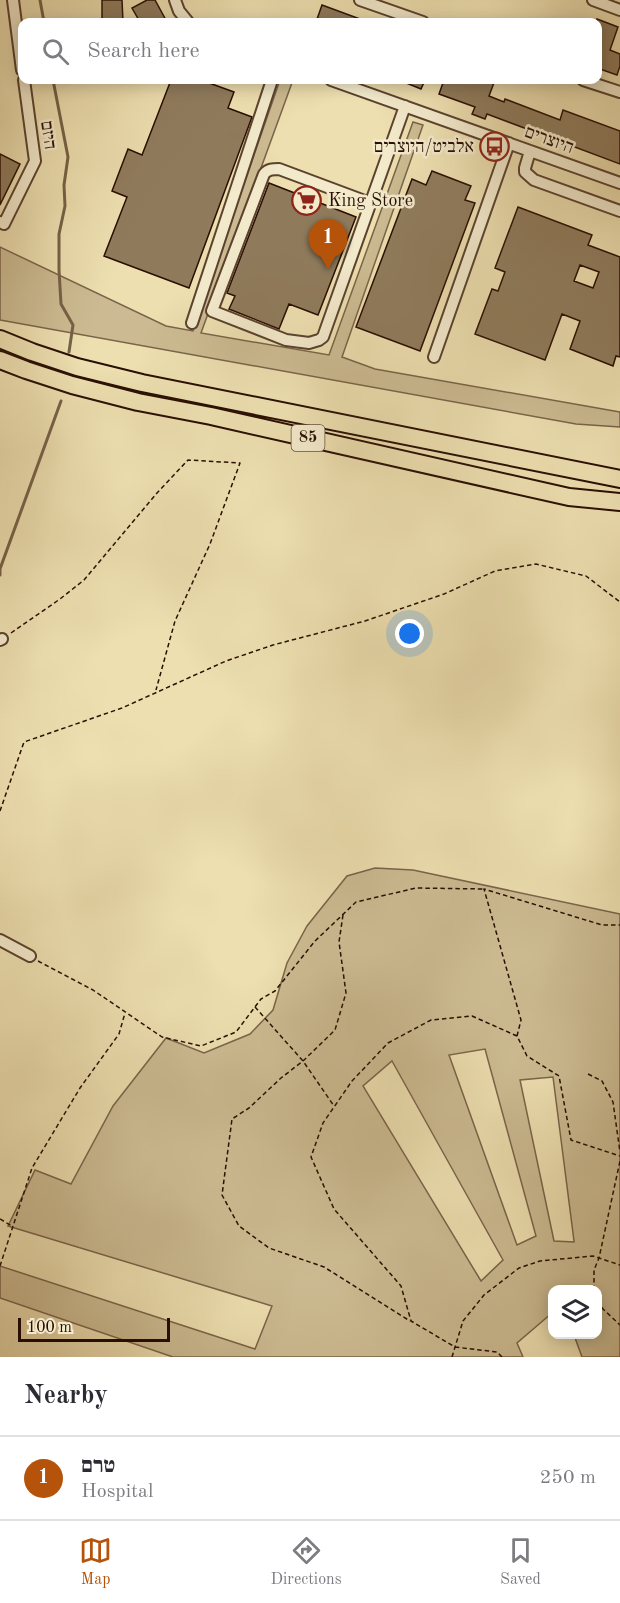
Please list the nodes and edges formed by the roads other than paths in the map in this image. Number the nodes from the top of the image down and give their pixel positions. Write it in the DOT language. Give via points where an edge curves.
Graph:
graph roads {
  1 [pos="13,0"];
  2 [pos="175,0"];
  3 [pos="360,0"];
  4 [pos="593,0"];
  5 [pos="620,10"];
  6 [pos="185,18"];
  7 [pos="412,18"];
  8 [pos="18,39"];
  9 [pos="25,84"];
  10 [pos="271,84"];
  11 [pos="342,84"];
  12 [pos="595,84"];
  13 [pos="620,93"];
  14 [pos="405,106"];
  15 [pos="509,143"];
  16 [pos="530,151"];
  17 [pos="620,183"];
  18 [pos="370,203"];
  19 [pos="620,211"];
  20 [pos="2,223"];
  21 [pos="192,323"];
  22 [pos="0,339"];
  23 [pos="434,357"];
  24 [pos="0,360"];
  25 [pos="620,479"];
  26 [pos="620,502"];
  27 [pos="0,940"];
  28 [pos="30,956"];
  1 -- 8 [label="street"];
  2 -- 6 [label="street"];
  3 -- 7 [label="street"];
  4 -- 5 [label="street"];
  9 -- 20 [label="street, היזם" via="35,161"];
  10 -- 21 [label="street"];
  11 -- 14 [label="street, היוצרים"];
  12 -- 13 [label="street"];
  14 -- 15 [label="street, היוצרים"];
  14 -- 18 [label="street"];
  15 -- 16 [label="street, היוצרים"];
  15 -- 23 [label="street"];
  16 -- 17 [label="street, היוצרים"];
  16 -- 19 [label="street" via="525,172 531,178"];
  18 -- 18 [label="street" via="283,170 269,170 264,174 212,311 286,340 319,340"];
  22 -- 25 [label="highway, 85" via="77,367 142,383"];
  24 -- 26 [label="highway, 85" via="72,385 160,407 569,497"];
  27 -- 28 [label="street"];
}
